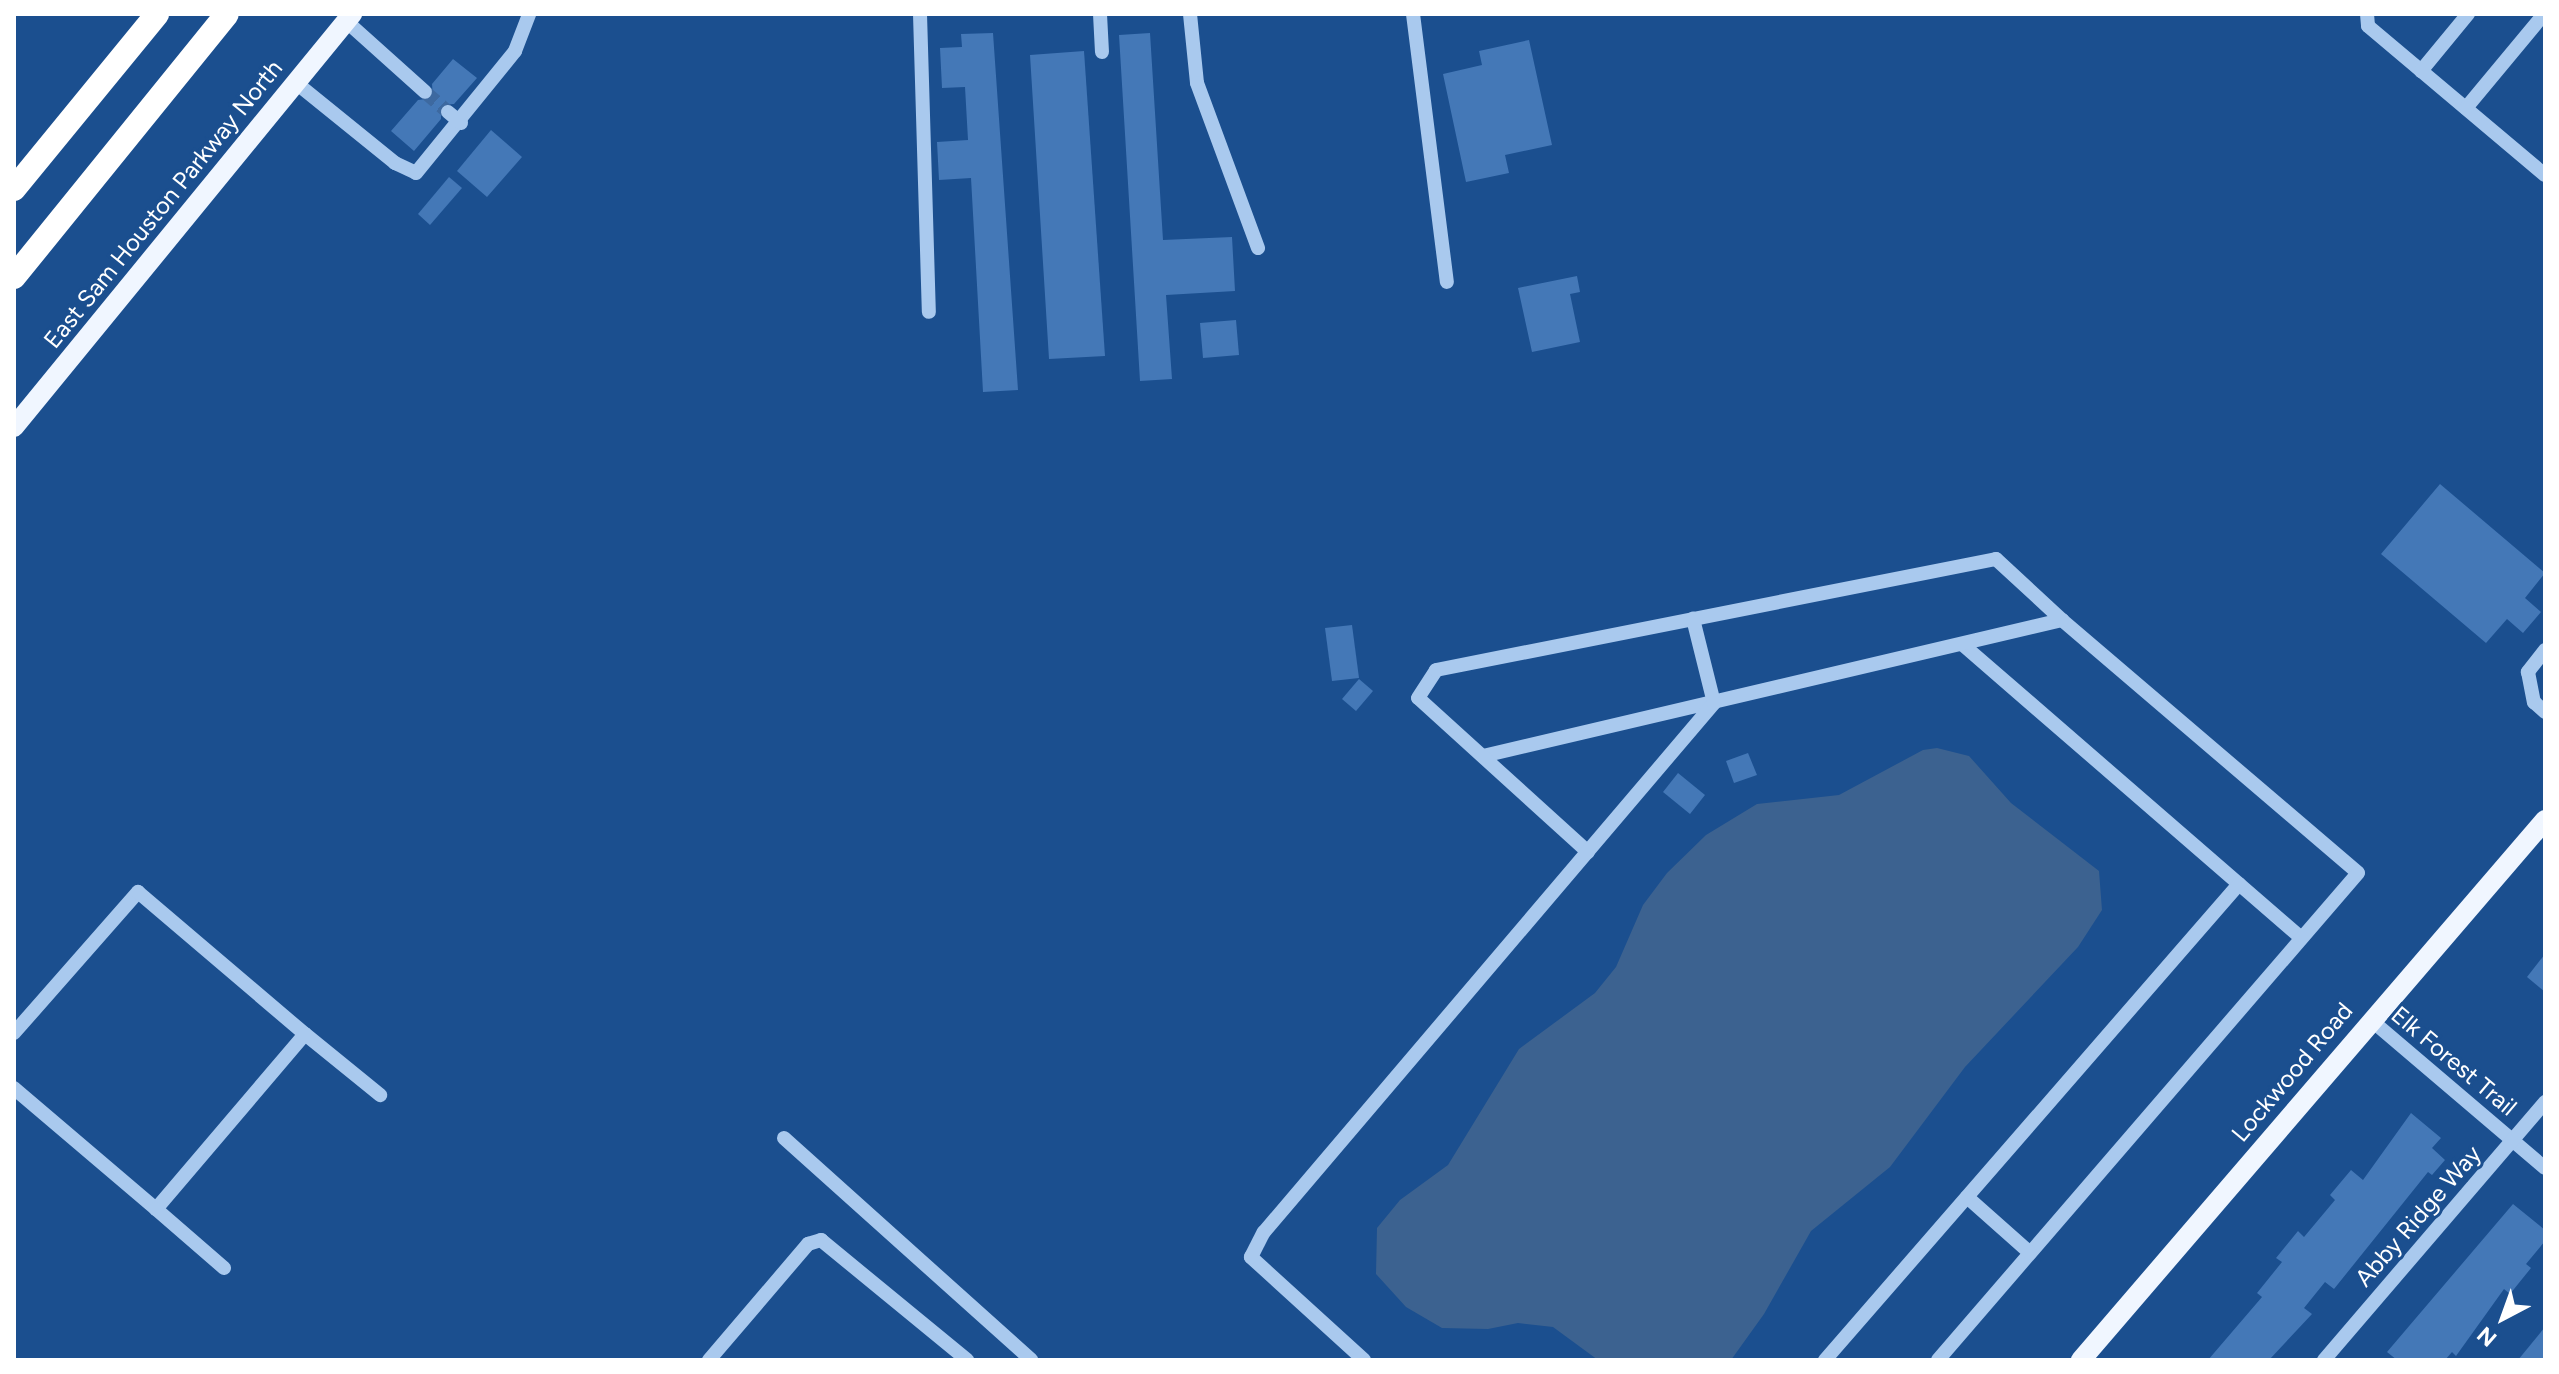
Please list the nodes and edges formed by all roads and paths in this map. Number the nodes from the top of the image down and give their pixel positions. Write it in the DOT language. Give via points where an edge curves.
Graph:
graph roads {
  1 [pos="157,14"];
  2 [pos="227,14"];
  3 [pos="529,14"];
  4 [pos="920,14"];
  5 [pos="1100,14"];
  6 [pos="1190,14"];
  7 [pos="1413,14"];
  8 [pos="2367,14"];
  9 [pos="2468,14"];
  10 [pos="2544,14"];
  11 [pos="340,21"];
  12 [pos="1102,52"];
  13 [pos="2421,71"];
  14 [pos="295,82"];
  15 [pos="425,92"];
  16 [pos="2466,108"];
  17 [pos="448,112"];
  18 [pos="461,123"];
  19 [pos="2545,175"];
  20 [pos="14,189"];
  21 [pos="1258,248"];
  22 [pos="14,277"];
  23 [pos="1447,282"];
  24 [pos="929,312"];
  25 [pos="14,427"];
  26 [pos="1693,619"];
  27 [pos="2062,620"];
  28 [pos="1962,644"];
  29 [pos="2545,650"];
  30 [pos="1714,703"];
  31 [pos="2545,712"];
  32 [pos="1483,756"];
  33 [pos="2545,820"];
  34 [pos="1588,852"];
  35 [pos="2239,884"];
  36 [pos="2302,938"];
  37 [pos="2371,1020"];
  38 [pos="14,1033"];
  39 [pos="305,1034"];
  40 [pos="14,1088"];
  41 [pos="380,1095"];
  42 [pos="2545,1102"];
  43 [pos="784,1138"];
  44 [pos="2512,1140"];
  45 [pos="2545,1168"];
  46 [pos="1967,1197"];
  47 [pos="156,1209"];
  48 [pos="2030,1253"];
  49 [pos="224,1268"];
  50 [pos="709,1360"];
  51 [pos="967,1360"];
  52 [pos="1031,1360"];
  53 [pos="1364,1360"];
  54 [pos="1825,1360"];
  55 [pos="1938,1360"];
  56 [pos="2081,1360"];
  57 [pos="2324,1360"];
  1 -- 20 [label="highway"];
  2 -- 22 [label="highway"];
  3 -- 18 [label="street" via="515,51"];
  4 -- 24 [label="street"];
  5 -- 12 [label="street"];
  6 -- 21 [label="street" via="1197,83"];
  7 -- 23 [label="street"];
  8 -- 13 [label="street" via="2368,26"];
  9 -- 13 [label="street"];
  10 -- 16 [label="street"];
  11 -- 14 [label="main road, East Sam Houston Parkway North"];
  11 -- 15 [label="street"];
  13 -- 16 [label="street"];
  14 -- 18 [label="street" via="395,163 416,173"];
  14 -- 25 [label="main road, East Sam Houston Parkway North"];
  16 -- 19 [label="street"];
  17 -- 18 [label="street"];
  26 -- 27 [label="street" via="1996,559"];
  26 -- 30 [label="street"];
  26 -- 32 [label="street" via="1436,670 1418,698"];
  27 -- 28 [label="street"];
  27 -- 36 [label="street" via="2358,873"];
  28 -- 30 [label="street"];
  28 -- 35 [label="street"];
  29 -- 31 [label="street" via="2528,672 2534,702"];
  30 -- 32 [label="street"];
  30 -- 34 [label="street"];
  32 -- 34 [label="street"];
  33 -- 37 [label="main road, Lockwood Road"];
  34 -- 53 [label="street" via="1264,1232 1251,1257"];
  35 -- 36 [label="street"];
  35 -- 46 [label="street"];
  36 -- 48 [label="street"];
  37 -- 44 [label="street, Elk Forest Trail"];
  37 -- 56 [label="main road, Lockwood Road"];
  38 -- 39 [label="street" via="138,892"];
  39 -- 41 [label="street"];
  39 -- 47 [label="street"];
  40 -- 47 [label="street"];
  42 -- 44 [label="street, Abby Ridge Way"];
  43 -- 52 [label="street"];
  44 -- 45 [label="street, Elk Forest Trail"];
  44 -- 57 [label="street, Abby Ridge Way"];
  46 -- 48 [label="street"];
  46 -- 54 [label="street"];
  47 -- 49 [label="street"];
  48 -- 55 [label="street"];
  50 -- 51 [label="street" via="808,1244 821,1240"];
}
